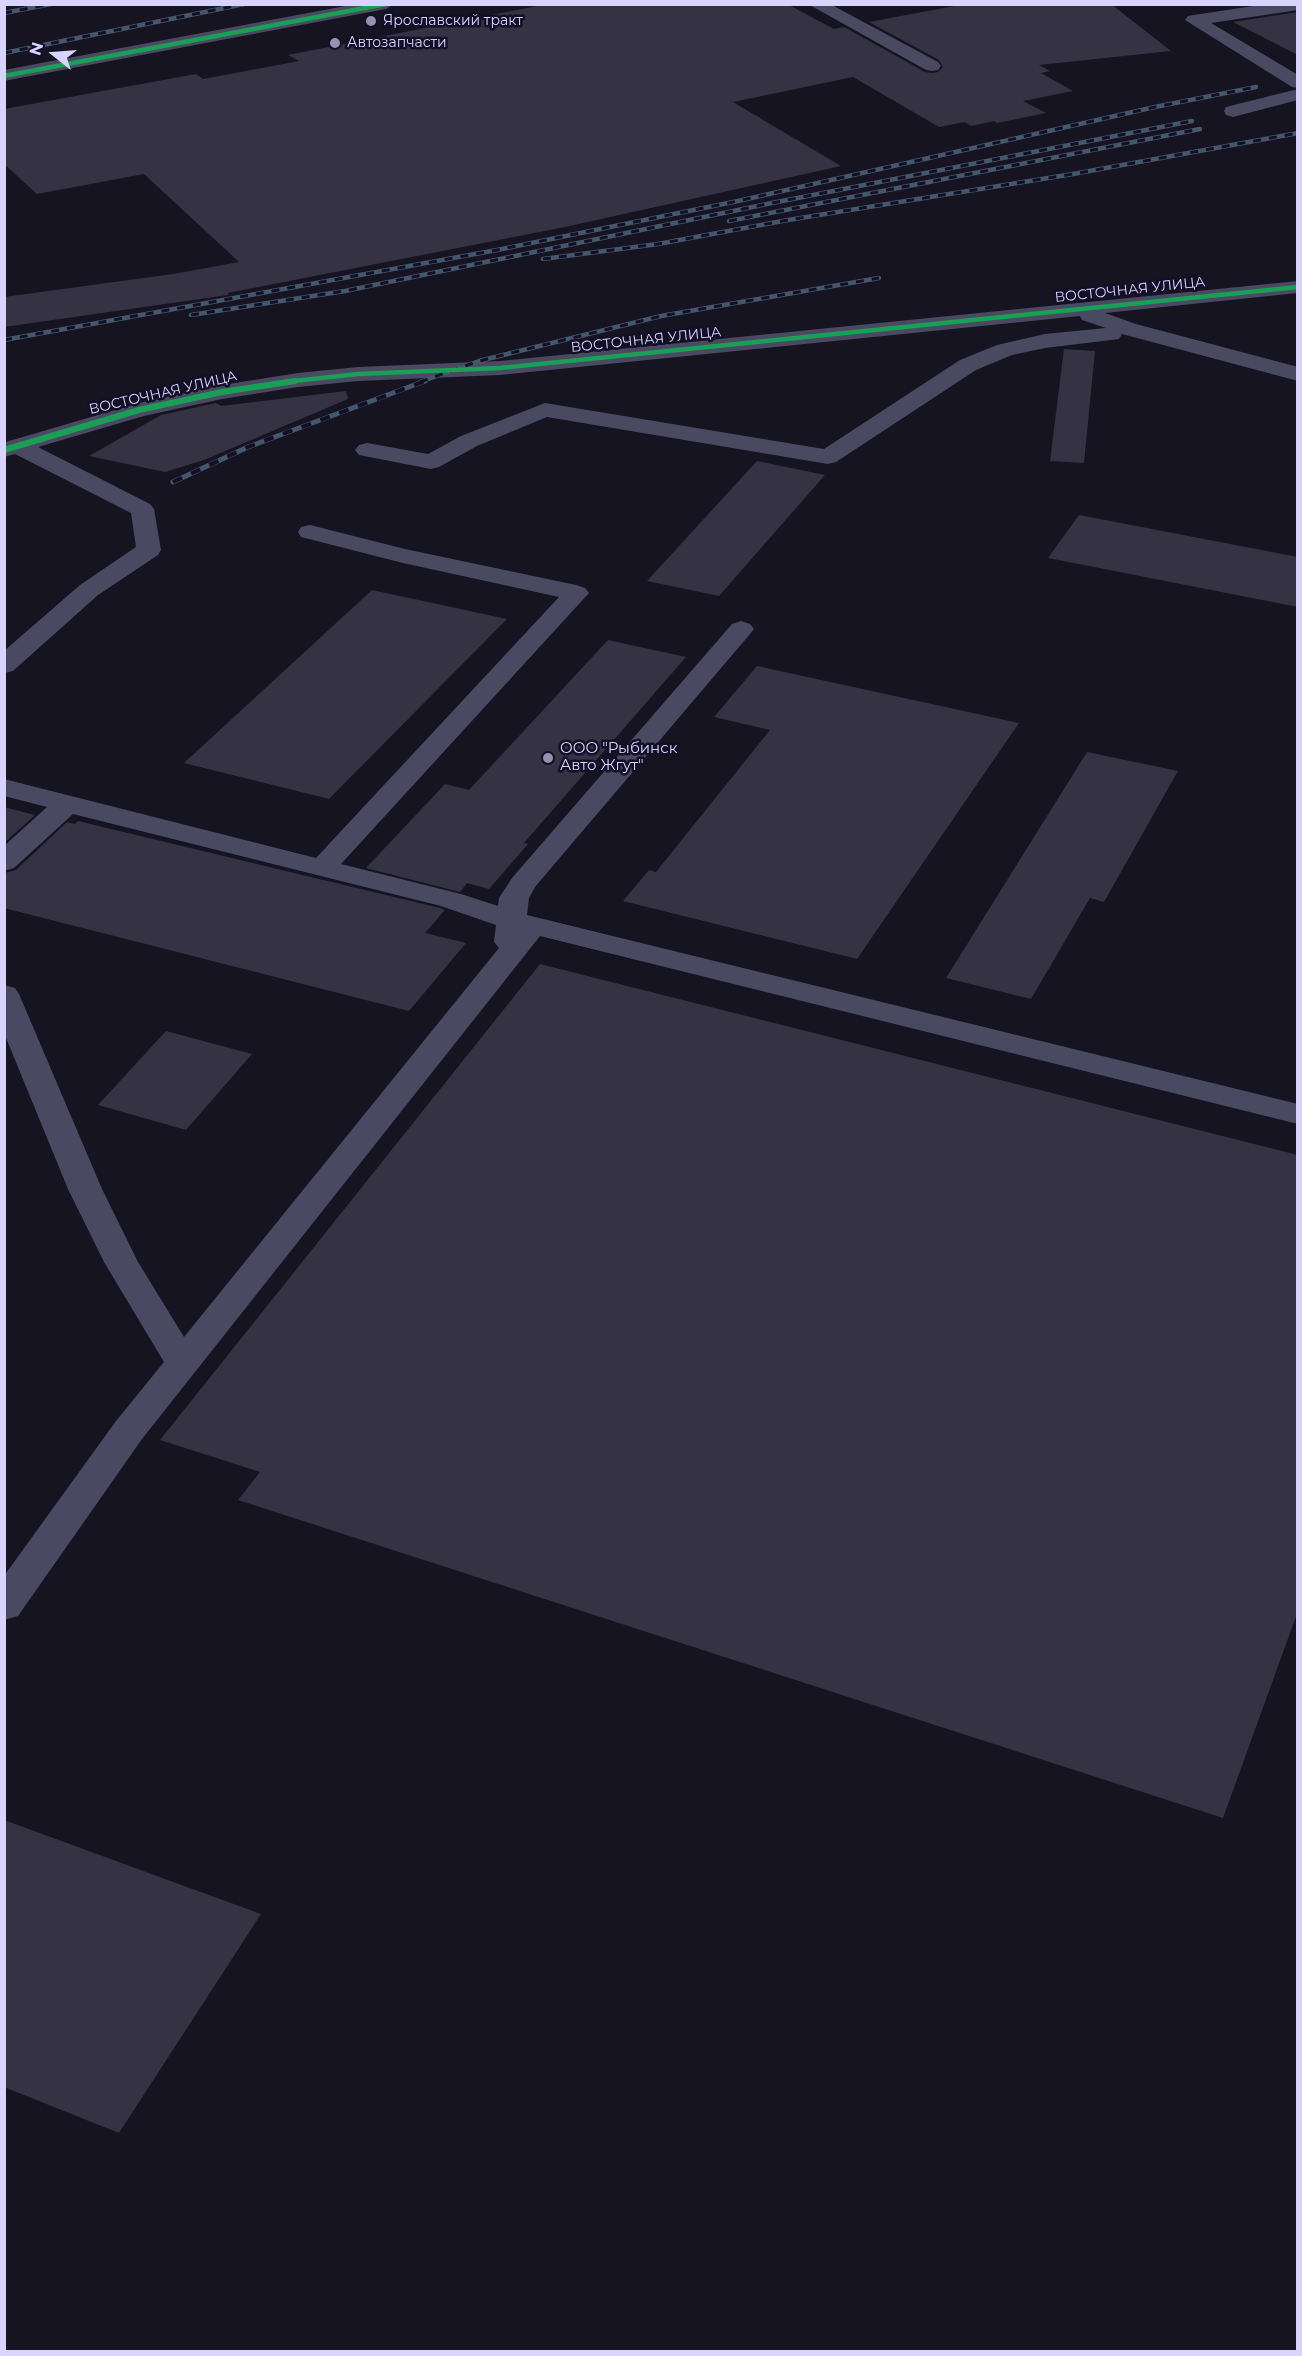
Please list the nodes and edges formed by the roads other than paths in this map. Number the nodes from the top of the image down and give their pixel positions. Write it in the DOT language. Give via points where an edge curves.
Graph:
graph roads {
  1 [pos="386,4"];
  2 [pos="816,4"];
  3 [pos="1298,5"];
  4 [pos="932,66"];
  5 [pos="4,76"];
  6 [pos="1298,83"];
  7 [pos="1298,94"];
  8 [pos="1233,111"];
  9 [pos="1298,287"];
  10 [pos="1072,309"];
  11 [pos="1111,334"];
  12 [pos="1298,374"];
  13 [pos="11,448"];
  14 [pos="367,450"];
  15 [pos="310,532"];
  16 [pos="741,629"];
  17 [pos="4,664"];
  18 [pos="4,787"];
  19 [pos="67,804"];
  20 [pos="4,862"];
  21 [pos="321,869"];
  22 [pos="522,923"];
  23 [pos="4,994"];
  24 [pos="1298,1114"];
  25 [pos="182,1363"];
  26 [pos="4,1606"];
  1 -- 5 [label="street"];
  2 -- 4 [label="street"];
  3 -- 6 [label="street" via="1194,20"];
  7 -- 8 [label="street"];
  9 -- 10 [label="street, ВОСТОЧНАЯ УЛИЦА"];
  10 -- 12 [label="street" via="1128,329"];
  10 -- 13 [label="street, ВОСТОЧНАЯ УЛИЦА" via="500,368 298,380 139,410"];
  11 -- 14 [label="street" via="1045,341 1005,350 968,365 828,457 545,410 469,441 431,462"];
  13 -- 17 [label="street" via="142,509 149,550 90,590"];
  15 -- 21 [label="street" via="576,593"];
  16 -- 22 [label="street" via="522,884 514,898"];
  18 -- 19 [label="street"];
  19 -- 20 [label="street"];
  19 -- 21 [label="street"];
  21 -- 22 [label="street" via="451,900"];
  22 -- 24 [label="street"];
  22 -- 25 [label="street" via="507,959"];
  23 -- 25 [label="street" via="85,1189 121,1262"];
  25 -- 26 [label="street" via="123,1438"];
}
